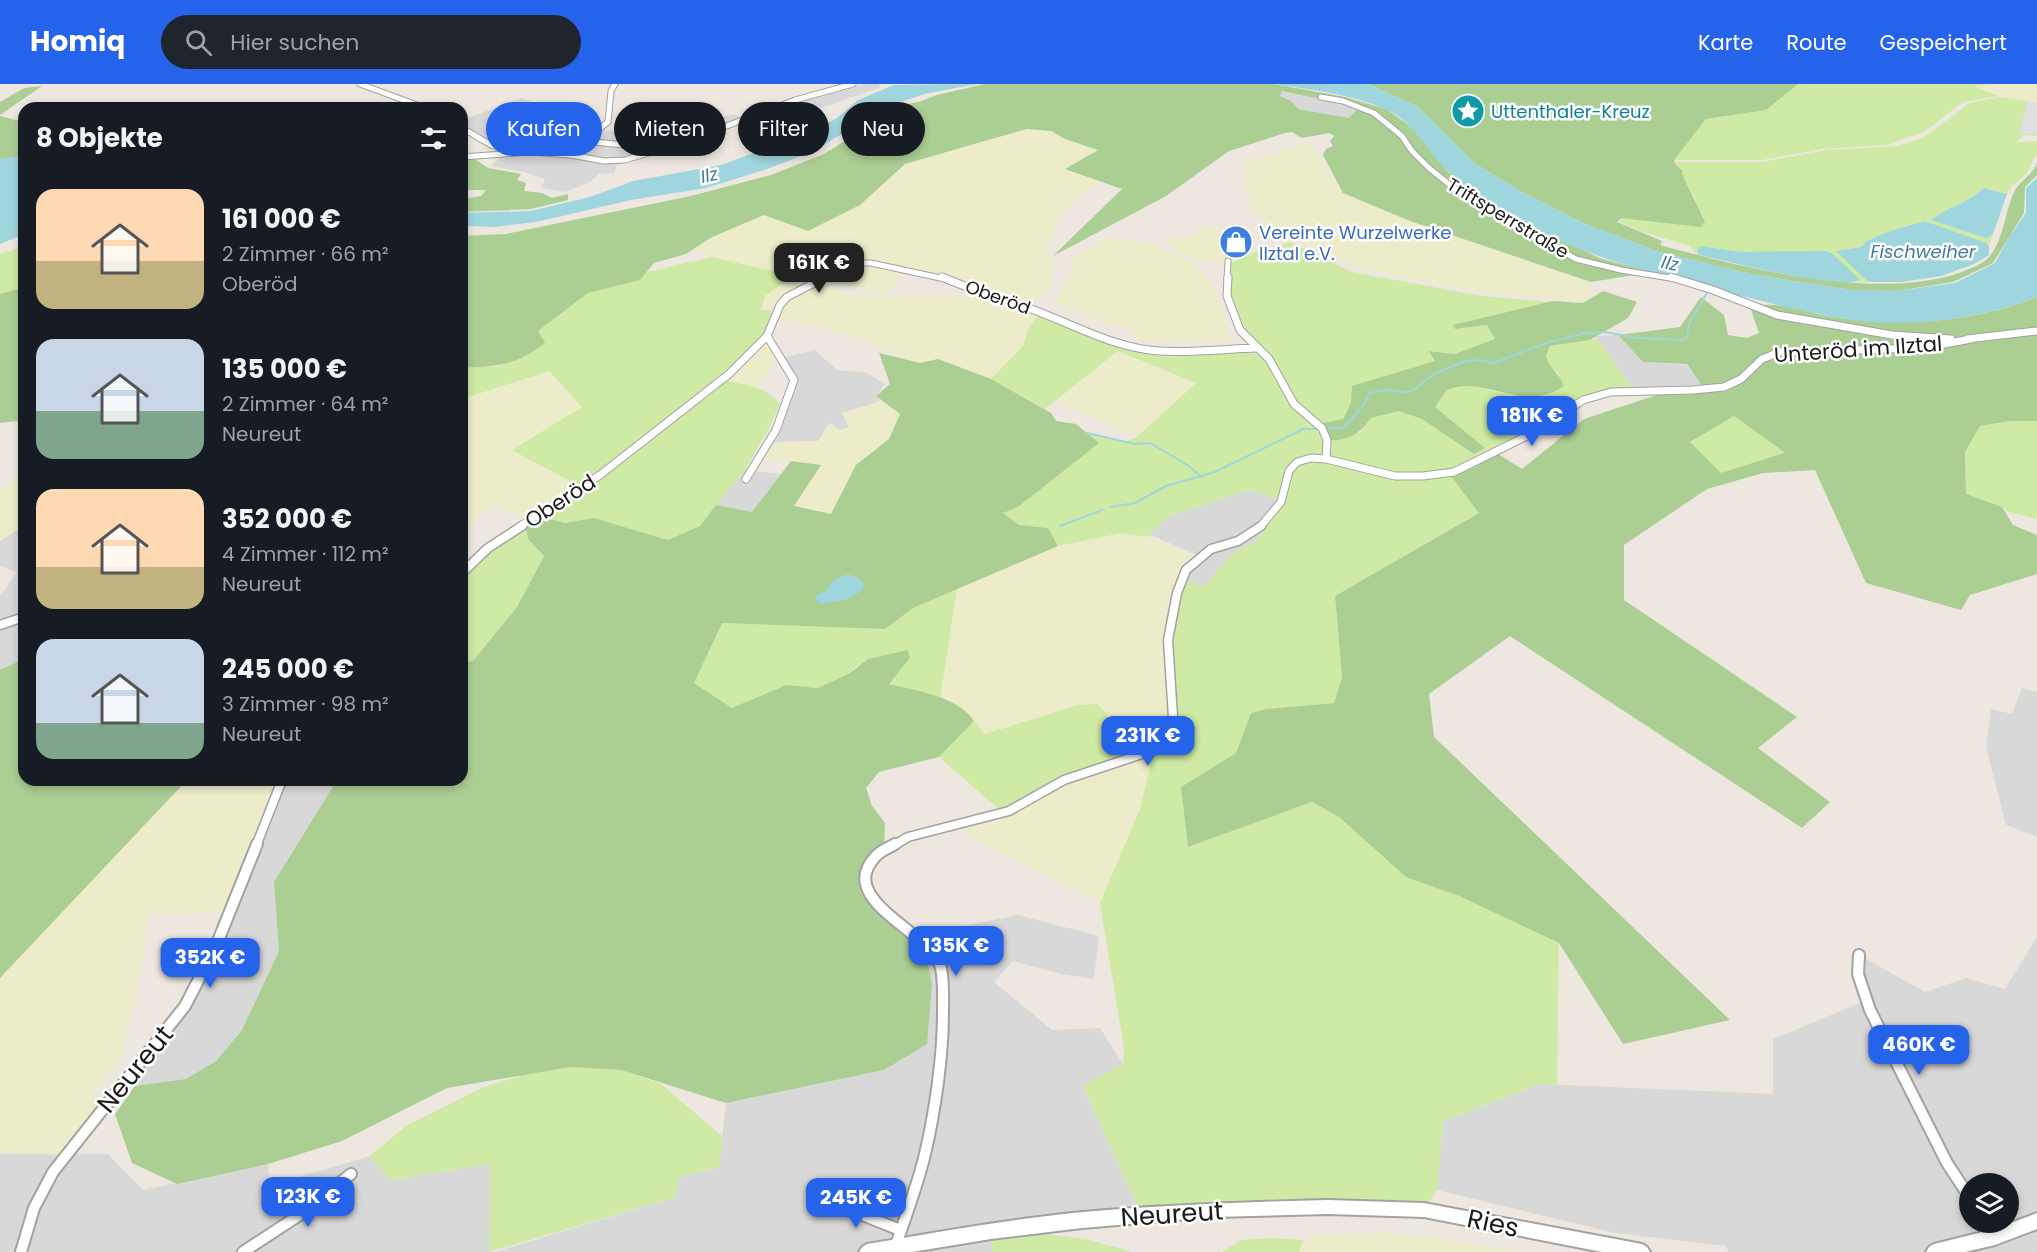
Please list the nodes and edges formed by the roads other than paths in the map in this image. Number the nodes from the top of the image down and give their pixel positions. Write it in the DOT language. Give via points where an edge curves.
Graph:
graph roads {
  1 [pos="360,84"];
  2 [pos="615,84"];
  3 [pos="853,84"];
  4 [pos="1321,97"];
  5 [pos="409,102"];
  6 [pos="602,127"];
  7 [pos="468,131"];
  8 [pos="486,140"];
  9 [pos="486,151"];
  10 [pos="468,154"];
  11 [pos="486,154"];
  12 [pos="468,155"];
  13 [pos="571,156"];
  14 [pos="1228,261"];
  15 [pos="2037,331"];
  16 [pos="767,336"];
  17 [pos="1971,339"];
  18 [pos="1256,348"];
  19 [pos="1326,459"];
  20 [pos="746,479"];
  21 [pos="468,567"];
  22 [pos="18,619"];
  23 [pos="0,625"];
  24 [pos="280,786"];
  25 [pos="1859,955"];
  26 [pos="351,1173"];
  27 [pos="1959,1181"];
  28 [pos="822,1199"];
  29 [pos="1449,1214"];
  30 [pos="2037,1221"];
  31 [pos="1993,1233"];
  32 [pos="1995,1237"];
  33 [pos="898,1238"];
  34 [pos="21,1252"];
  35 [pos="243,1252"];
  36 [pos="867,1252"];
  37 [pos="1642,1252"];
  38 [pos="1934,1252"];
  1 -- 5 [label="street"];
  2 -- 6 [label="street" via="608,122"];
  3 -- 13 [label="street" via="758,112 623,161"];
  4 -- 17 [label="street, Triftsperrstraße" via="1374,113 1455,189 1576,259 1666,276 1777,315 1892,335"];
  7 -- 8 [label="street"];
  9 -- 10 [label="street"];
  11 -- 12 [label="street"];
  14 -- 18 [label="street" via="1227,296 1240,330"];
  15 -- 17 [label="street, Triftsperrstraße"];
  16 -- 18 [label="street, Oberöd" via="787,297 859,262 938,276 1133,347 1158,351"];
  16 -- 20 [label="street" via="794,380 776,430"];
  16 -- 21 [label="street, Oberöd" via="729,374 618,461 488,548"];
  17 -- 19 [label="street, Unteröd im Ilztal" via="1922,348 1780,352 1758,359 1735,383 1595,396 1531,434 1447,473 1395,476"];
  18 -- 19 [label="street" via="1274,366 1294,404 1322,428 1327,440"];
  19 -- 33 [label="street, Unteröd im Ilztal" via="1297,462 1281,502 1258,530 1211,549 1186,570 1168,640 1173,717 1154,750 1064,780 1009,811 900,841 876,855 867,871 867,889 887,914 932,950 941,966 943,986 943,1040 926,1154"];
  22 -- 23 [label="street"];
  24 -- 34 [label="street, Neureut" via="216,946 185,1006 53,1172 34,1208"];
  25 -- 27 [label="street" via="1858,974 1870,1010"];
  26 -- 35 [label="street" via="304,1212"];
  28 -- 33 [label="street, Neureut"];
  29 -- 33 [label="street, Neureut" via="1328,1208 1213,1210"];
  29 -- 37 [label="street, Ries"];
  30 -- 32 [label="street"];
  31 -- 32 [label="street"];
  32 -- 38 [label="street"];
  33 -- 36 [label="street, Neureut"];
}
